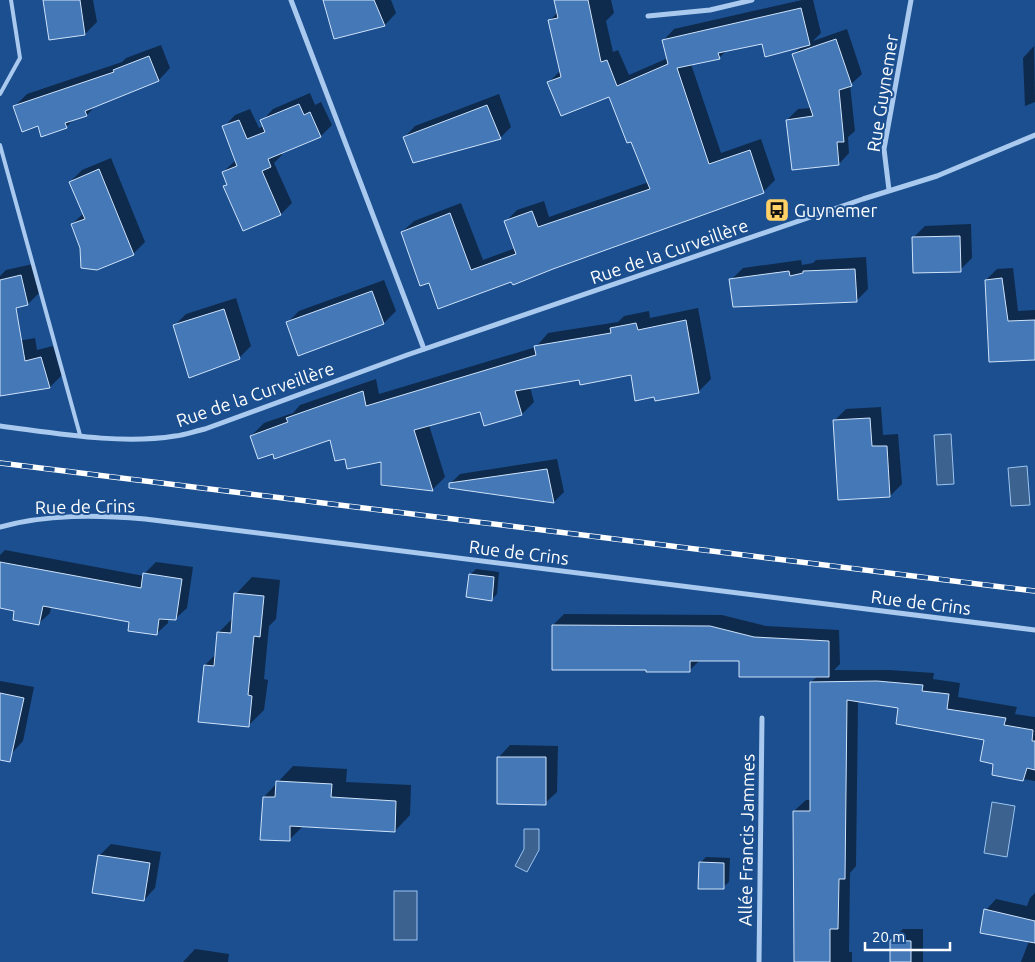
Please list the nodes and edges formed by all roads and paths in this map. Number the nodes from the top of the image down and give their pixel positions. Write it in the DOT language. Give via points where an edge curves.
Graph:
graph roads {
  1 [pos="11,0"];
  2 [pos="291,0"];
  3 [pos="752,0"];
  4 [pos="911,0"];
  5 [pos="648,16"];
  6 [pos="0,94"];
  7 [pos="1035,135"];
  8 [pos="0,145"];
  9 [pos="889,190"];
  10 [pos="424,349"];
  11 [pos="0,426"];
  12 [pos="80,435"];
  13 [pos="0,527"];
  14 [pos="1035,630"];
  15 [pos="762,718"];
  16 [pos="759,962"];
  1 -- 6 [label="lane" via="20,58"];
  2 -- 10 [label="street"];
  3 -- 5 [label="street" via="710,10"];
  4 -- 9 [label="street, Rue Guynemer" via="884,149"];
  7 -- 9 [label="street, Rue de la Curveillère" via="937,176"];
  8 -- 12 [label="lane"];
  9 -- 10 [label="street, Rue de la Curveillère"];
  10 -- 12 [label="street, Rue de la Curveillère" via="205,429 136,439"];
  11 -- 12 [label="street, Rue de la Curveillère"];
  13 -- 14 [label="street, Rue de Crins" via="41,519 75,517 145,519"];
  15 -- 16 [label="street, Allée Francis Jammes"];
}
